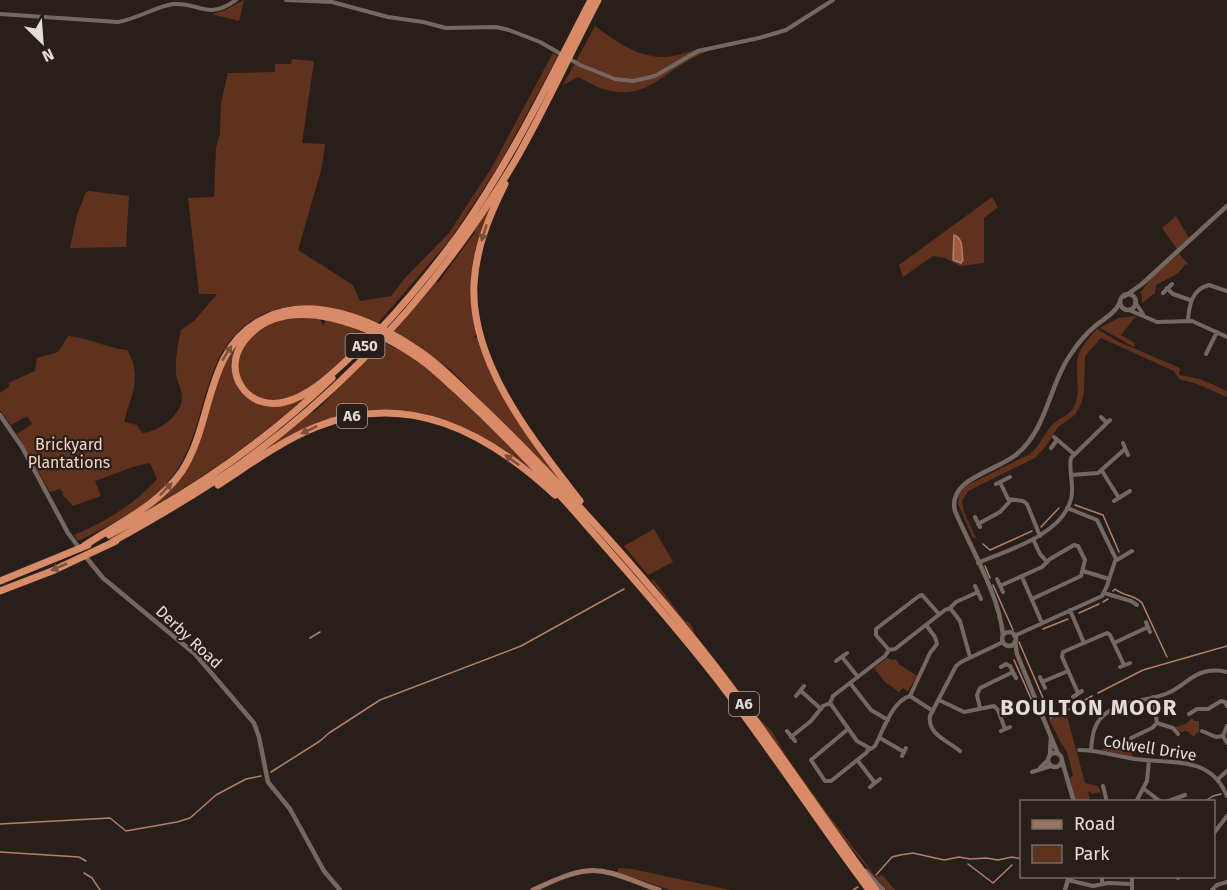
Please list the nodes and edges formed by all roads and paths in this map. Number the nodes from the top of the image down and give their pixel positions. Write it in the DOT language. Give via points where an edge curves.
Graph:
graph roads {
  1 [pos="236,0"];
  2 [pos="286,0"];
  3 [pos="591,0"];
  4 [pos="598,0"];
  5 [pos="833,0"];
  6 [pos="0,14"];
  7 [pos="515,160"];
  8 [pos="1227,206"];
  9 [pos="1142,284"];
  10 [pos="1172,284"];
  11 [pos="1167,288"];
  12 [pos="1227,291"];
  13 [pos="1163,293"];
  14 [pos="1125,296"];
  15 [pos="1190,300"];
  16 [pos="1135,301"];
  17 [pos="1120,302"];
  18 [pos="1128,310"];
  19 [pos="1110,315"];
  20 [pos="1143,315"];
  21 [pos="1188,321"];
  22 [pos="360,323"];
  23 [pos="1217,332"];
  24 [pos="374,337"];
  25 [pos="1227,337"];
  26 [pos="402,343"];
  27 [pos="1206,354"];
  28 [pos="0,415"];
  29 [pos="1101,417"];
  30 [pos="1123,443"];
  31 [pos="1051,448"];
  32 [pos="1125,449"];
  33 [pos="1074,454"];
  34 [pos="1128,454"];
  35 [pos="1102,471"];
  36 [pos="1071,475"];
  37 [pos="1010,477"];
  38 [pos="1130,490"];
  39 [pos="1011,500"];
  40 [pos="1067,508"];
  41 [pos="975,517"];
  42 [pos="587,526"];
  43 [pos="599,528"];
  44 [pos="1040,536"];
  45 [pos="1033,539"];
  46 [pos="112,543"];
  47 [pos="84,546"];
  48 [pos="1132,552"];
  49 [pos="1116,559"];
  50 [pos="1047,562"];
  51 [pos="978,563"];
  52 [pos="1083,571"];
  53 [pos="1022,577"];
  54 [pos="997,579"];
  55 [pos="1109,579"];
  56 [pos="0,581"];
  57 [pos="975,586"];
  58 [pos="1000,586"];
  59 [pos="0,591"];
  60 [pos="978,592"];
  61 [pos="1003,592"];
  62 [pos="1104,593"];
  63 [pos="1032,598"];
  64 [pos="981,599"];
  65 [pos="1137,605"];
  66 [pos="950,609"];
  67 [pos="1070,610"];
  68 [pos="939,615"];
  69 [pos="1146,622"];
  70 [pos="1002,623"];
  71 [pos="1042,623"];
  72 [pos="926,625"];
  73 [pos="1003,635"];
  74 [pos="1013,636"];
  75 [pos="1003,642"];
  76 [pos="1084,643"];
  77 [pos="1114,643"];
  78 [pos="1008,645"];
  79 [pos="889,650"];
  80 [pos="847,653"];
  81 [pos="1017,654"];
  82 [pos="842,657"];
  83 [pos="970,657"];
  84 [pos="836,661"];
  85 [pos="1130,663"];
  86 [pos="1001,667"];
  87 [pos="1012,670"];
  88 [pos="1068,671"];
  89 [pos="1227,672"];
  90 [pos="858,677"];
  91 [pos="1016,678"];
  92 [pos="850,683"];
  93 [pos="804,686"];
  94 [pos="1045,688"];
  95 [pos="801,691"];
  96 [pos="796,696"];
  97 [pos="910,696"];
  98 [pos="1073,697"];
  99 [pos="1153,697"];
  100 [pos="939,700"];
  101 [pos="830,704"];
  102 [pos="1227,706"];
  103 [pos="980,708"];
  104 [pos="821,709"];
  105 [pos="933,711"];
  106 [pos="1189,714"];
  107 [pos="888,720"];
  108 [pos="1157,723"];
  109 [pos="1227,726"];
  110 [pos="849,729"];
  111 [pos="1006,729"];
  112 [pos="1202,730"];
  113 [pos="787,731"];
  114 [pos="1051,734"];
  115 [pos="1178,734"];
  116 [pos="791,736"];
  117 [pos="1222,736"];
  118 [pos="880,738"];
  119 [pos="1131,738"];
  120 [pos="795,741"];
  121 [pos="1227,743"];
  122 [pos="869,748"];
  123 [pos="1079,750"];
  124 [pos="1091,750"];
  125 [pos="960,751"];
  126 [pos="904,752"];
  127 [pos="1058,754"];
  128 [pos="1049,758"];
  129 [pos="1062,760"];
  130 [pos="1149,760"];
  131 [pos="858,761"];
  132 [pos="1052,766"];
  133 [pos="1039,768"];
  134 [pos="1227,771"];
  135 [pos="1032,772"];
  136 [pos="1067,777"];
  137 [pos="880,779"];
  138 [pos="1218,779"];
  139 [pos="875,783"];
  140 [pos="1103,786"];
  141 [pos="870,787"];
  142 [pos="1144,789"];
  143 [pos="1185,795"];
  144 [pos="1227,796"];
  145 [pos="1074,800"];
  146 [pos="1107,800"];
  147 [pos="1137,800"];
  148 [pos="1160,800"];
  149 [pos="1169,800"];
  150 [pos="1227,816"];
  151 [pos="1215,832"];
  152 [pos="855,861"];
  153 [pos="1069,878"];
  154 [pos="1101,878"];
  155 [pos="1132,878"];
  156 [pos="1227,882"];
  157 [pos="1132,884"];
  158 [pos="1102,885"];
  159 [pos="1095,888"];
  160 [pos="340,890"];
  161 [pos="533,890"];
  162 [pos="659,890"];
  163 [pos="869,890"];
  164 [pos="876,890"];
  165 [pos="883,890"];
  166 [pos="1065,890"];
  167 [pos="1132,890"];
  168 [pos="1212,890"];
  1 -- 6 [label="street" via="213,10 171,5 118,22"];
  2 -- 5 [label="street" via="332,2 446,28 496,27 615,79 640,81 698,51 786,30"];
  3 -- 24 [label="highway, A50" via="477,208 423,281"];
  4 -- 7 [label="highway, A50"];
  7 -- 43 [label="highway, one-way" via="479,249 474,286 479,331 494,371 517,413"];
  7 -- 46 [label="highway, A50" via="445,265 346,375 244,461"];
  8 -- 9 [label="street"];
  9 -- 14 [label="street"];
  9 -- 16 [label="street"];
  10 -- 11 [label="street"];
  11 -- 13 [label="street"];
  11 -- 15 [label="street"];
  12 -- 15 [label="street" via="1207,285"];
  14 -- 16 [label="street" via="1130,295"];
  14 -- 17 [label="street"];
  15 -- 21 [label="street"];
  16 -- 18 [label="street"];
  16 -- 20 [label="street"];
  17 -- 18 [label="street"];
  17 -- 19 [label="street"];
  18 -- 19 [label="street"];
  18 -- 20 [label="street"];
  19 -- 51 [label="street" via="1087,333 1064,364 1040,425 1026,446 1007,462 958,490 955,511"];
  20 -- 21 [label="street" via="1162,323"];
  21 -- 23 [label="street"];
  22 -- 24 [label="highway" via="306,314 267,323 239,349 235,366 238,383 259,401 287,402 316,386"];
  22 -- 26 [label="highway, A6"];
  47 -- 22 [label="highway, A6, one-way" via="148,505 177,477 195,445 222,362 249,328 269,316 296,309 332,312"];
  23 -- 25 [label="street"];
  23 -- 27 [label="street"];
  24 -- 47 [label="highway, A50" via="320,390 240,455 157,509"];
  26 -- 42 [label="highway" via="476,409"];
  26 -- 43 [label="highway, A6" via="438,365 467,392"];
  28 -- 160 [label="street, Derby Road" via="30,461 68,533 95,569 195,654 254,723 268,782 290,809 324,871"];
  29 -- 33 [label="street" via="1108,422"];
  30 -- 32 [label="street"];
  31 -- 33 [label="street" via="1056,439"];
  32 -- 34 [label="street"];
  32 -- 35 [label="street"];
  33 -- 36 [label="street"];
  35 -- 36 [label="street"];
  35 -- 38 [label="street" via="1116,499"];
  36 -- 40 [label="street" via="1072,494"];
  37 -- 39 [label="street" via="998,483"];
  39 -- 41 [label="street" via="979,525"];
  39 -- 44 [label="street" via="1027,504"];
  40 -- 44 [label="street"];
  40 -- 49 [label="street" via="1097,520"];
  42 -- 46 [label="highway, A6, one-way" via="522,467 471,434 425,417 379,413 346,418 306,432 181,507"];
  42 -- 163 [label="highway, A6" via="720,684"];
  43 -- 152 [label="highway, A6" via="726,680"];
  44 -- 45 [label="street"];
  45 -- 50 [label="street"];
  45 -- 51 [label="street"];
  46 -- 59 [label="highway, A50, one-way"];
  47 -- 56 [label="highway, A50"];
  48 -- 49 [label="street"];
  49 -- 55 [label="street"];
  50 -- 52 [label="street" via="1076,545 1085,560"];
  50 -- 53 [label="street"];
  51 -- 70 [label="street"];
  52 -- 55 [label="street"];
  52 -- 63 [label="street" via="1079,578"];
  53 -- 58 [label="street"];
  53 -- 63 [label="street"];
  54 -- 58 [label="street"];
  55 -- 62 [label="street"];
  57 -- 60 [label="street"];
  58 -- 61 [label="street"];
  60 -- 64 [label="street"];
  60 -- 66 [label="street"];
  62 -- 65 [label="street"];
  62 -- 67 [label="street"];
  63 -- 71 [label="street"];
  66 -- 68 [label="street"];
  66 -- 83 [label="street" via="960,621"];
  67 -- 71 [label="street"];
  67 -- 76 [label="street"];
  68 -- 72 [label="street"];
  68 -- 79 [label="street" via="926,597 919,596 876,629 876,635"];
  69 -- 77 [label="street" via="1149,629"];
  70 -- 73 [label="street"];
  70 -- 74 [label="street"];
  71 -- 74 [label="street"];
  72 -- 79 [label="street"];
  72 -- 97 [label="street" via="937,644"];
  73 -- 74 [label="street"];
  73 -- 75 [label="street"];
  74 -- 78 [label="street"];
  74 -- 81 [label="street"];
  75 -- 78 [label="street"];
  75 -- 83 [label="street"];
  76 -- 77 [label="street" via="1107,633"];
  76 -- 88 [label="street" via="1062,654"];
  77 -- 85 [label="street" via="1122,666"];
  78 -- 81 [label="street"];
  79 -- 90 [label="street"];
  80 -- 82 [label="street"];
  81 -- 114 [label="street"];
  82 -- 84 [label="street"];
  82 -- 90 [label="street"];
  83 -- 100 [label="street" via="956,666"];
  86 -- 87 [label="street" via="1008,664"];
  87 -- 91 [label="street"];
  87 -- 103 [label="street" via="980,688"];
  88 -- 94 [label="street" via="1041,679"];
  88 -- 98 [label="street" via="1080,692"];
  89 -- 99 [label="street" via="1201,672"];
  90 -- 92 [label="street"];
  92 -- 101 [label="street" via="833,696"];
  92 -- 107 [label="street" via="871,710"];
  93 -- 95 [label="street"];
  95 -- 96 [label="street"];
  95 -- 104 [label="street"];
  97 -- 105 [label="street"];
  97 -- 107 [label="street"];
  99 -- 108 [label="street"];
  99 -- 124 [label="street" via="1123,704 1106,713 1096,727"];
  100 -- 103 [label="street" via="964,712"];
  100 -- 105 [label="street"];
  101 -- 104 [label="street"];
  101 -- 110 [label="street"];
  102 -- 106 [label="street" via="1221,701"];
  103 -- 111 [label="street" via="995,707"];
  104 -- 116 [label="street"];
  105 -- 125 [label="street" via="929,721 933,731"];
  107 -- 118 [label="street"];
  108 -- 115 [label="street"];
  108 -- 119 [label="street"];
  109 -- 117 [label="street"];
  110 -- 122 [label="street" via="857,741"];
  110 -- 131 [label="street" via="811,762 828,782"];
  112 -- 117 [label="street"];
  113 -- 116 [label="street"];
  114 -- 127 [label="street"];
  114 -- 128 [label="street"];
  116 -- 120 [label="street"];
  117 -- 121 [label="street"];
  118 -- 122 [label="street"];
  118 -- 126 [label="street"];
  122 -- 131 [label="street"];
  123 -- 124 [label="street, Colwell Drive"];
  124 -- 130 [label="street, Colwell Drive"];
  127 -- 128 [label="street"];
  127 -- 129 [label="street"];
  128 -- 132 [label="street"];
  128 -- 133 [label="street"];
  129 -- 132 [label="street" via="1060,765"];
  129 -- 136 [label="street"];
  130 -- 138 [label="street, Colwell Drive" via="1188,764"];
  130 -- 142 [label="street"];
  131 -- 139 [label="street"];
  132 -- 133 [label="street"];
  132 -- 136 [label="street"];
  133 -- 135 [label="street"];
  134 -- 138 [label="street"];
  136 -- 145 [label="street"];
  137 -- 139 [label="street"];
  138 -- 144 [label="street"];
  139 -- 141 [label="street"];
  140 -- 146 [label="street"];
  142 -- 147 [label="street"];
  142 -- 148 [label="street"];
  143 -- 149 [label="street"];
  150 -- 151 [label="street"];
  152 -- 164 [label="highway, A6"];
  152 -- 165 [label="street"];
  153 -- 159 [label="street"];
  153 -- 166 [label="street"];
  154 -- 158 [label="street"];
  155 -- 157 [label="street"];
  156 -- 168 [label="street"];
  157 -- 158 [label="street"];
  157 -- 167 [label="street"];
  158 -- 159 [label="street"];
  161 -- 162 [label="main road" via="593,870"];
}
